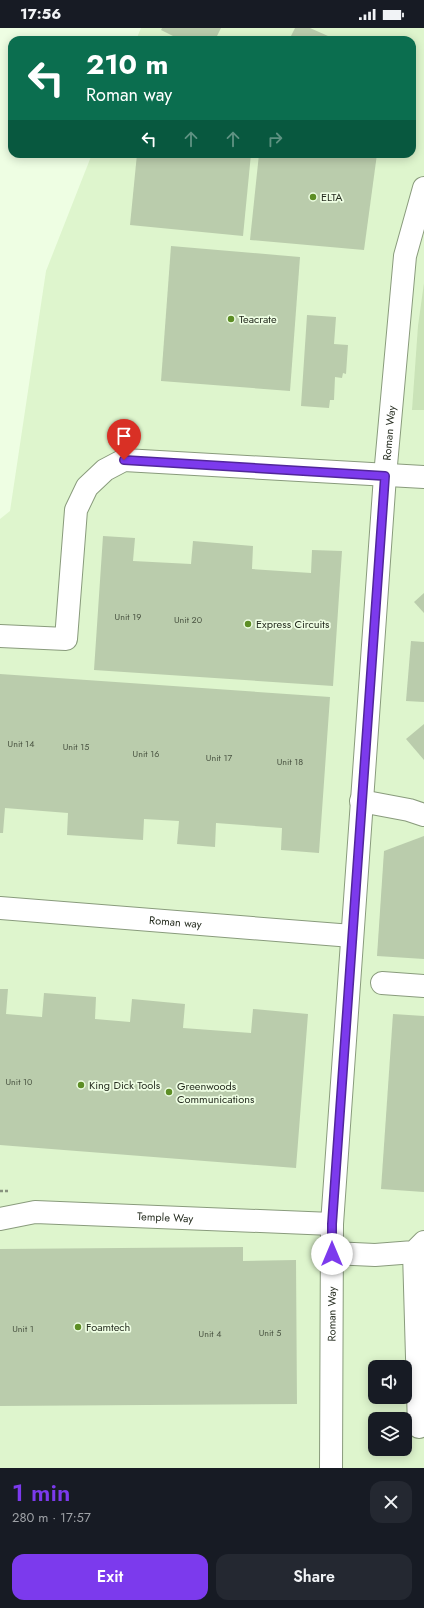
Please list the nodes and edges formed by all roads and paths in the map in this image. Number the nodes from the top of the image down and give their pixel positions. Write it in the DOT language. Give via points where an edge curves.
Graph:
graph roads {
  1 [pos="424,188"];
  2 [pos="385,476"];
  3 [pos="424,477"];
  4 [pos="0,636"];
  5 [pos="361,801"];
  6 [pos="424,815"];
  7 [pos="0,908"];
  8 [pos="352,936"];
  9 [pos="382,983"];
  10 [pos="424,986"];
  11 [pos="0,1219"];
  12 [pos="332,1224"];
  13 [pos="419,1247"];
  14 [pos="332,1254"];
  15 [pos="418,1427"];
  16 [pos="332,1468"];
  1 -- 2 [label="street, Roman Way" via="405,256"];
  2 -- 3 [label="street, Roman way"];
  2 -- 4 [label="street, Roman way" via="124,460 105,470 87,487 76,510 66,639"];
  2 -- 5 [label="street, Roman Way"];
  5 -- 6 [label="street"];
  5 -- 8 [label="street, Roman Way"];
  7 -- 8 [label="street, Roman way"];
  8 -- 12 [label="street, Roman Way"];
  9 -- 10 [label="street"];
  11 -- 12 [label="street, Temple Way" via="34,1212"];
  12 -- 14 [label="street, Roman Way"];
  13 -- 14 [label="street" via="375,1255"];
  13 -- 15 [label="street"];
  14 -- 16 [label="street, Roman Way"];
}
